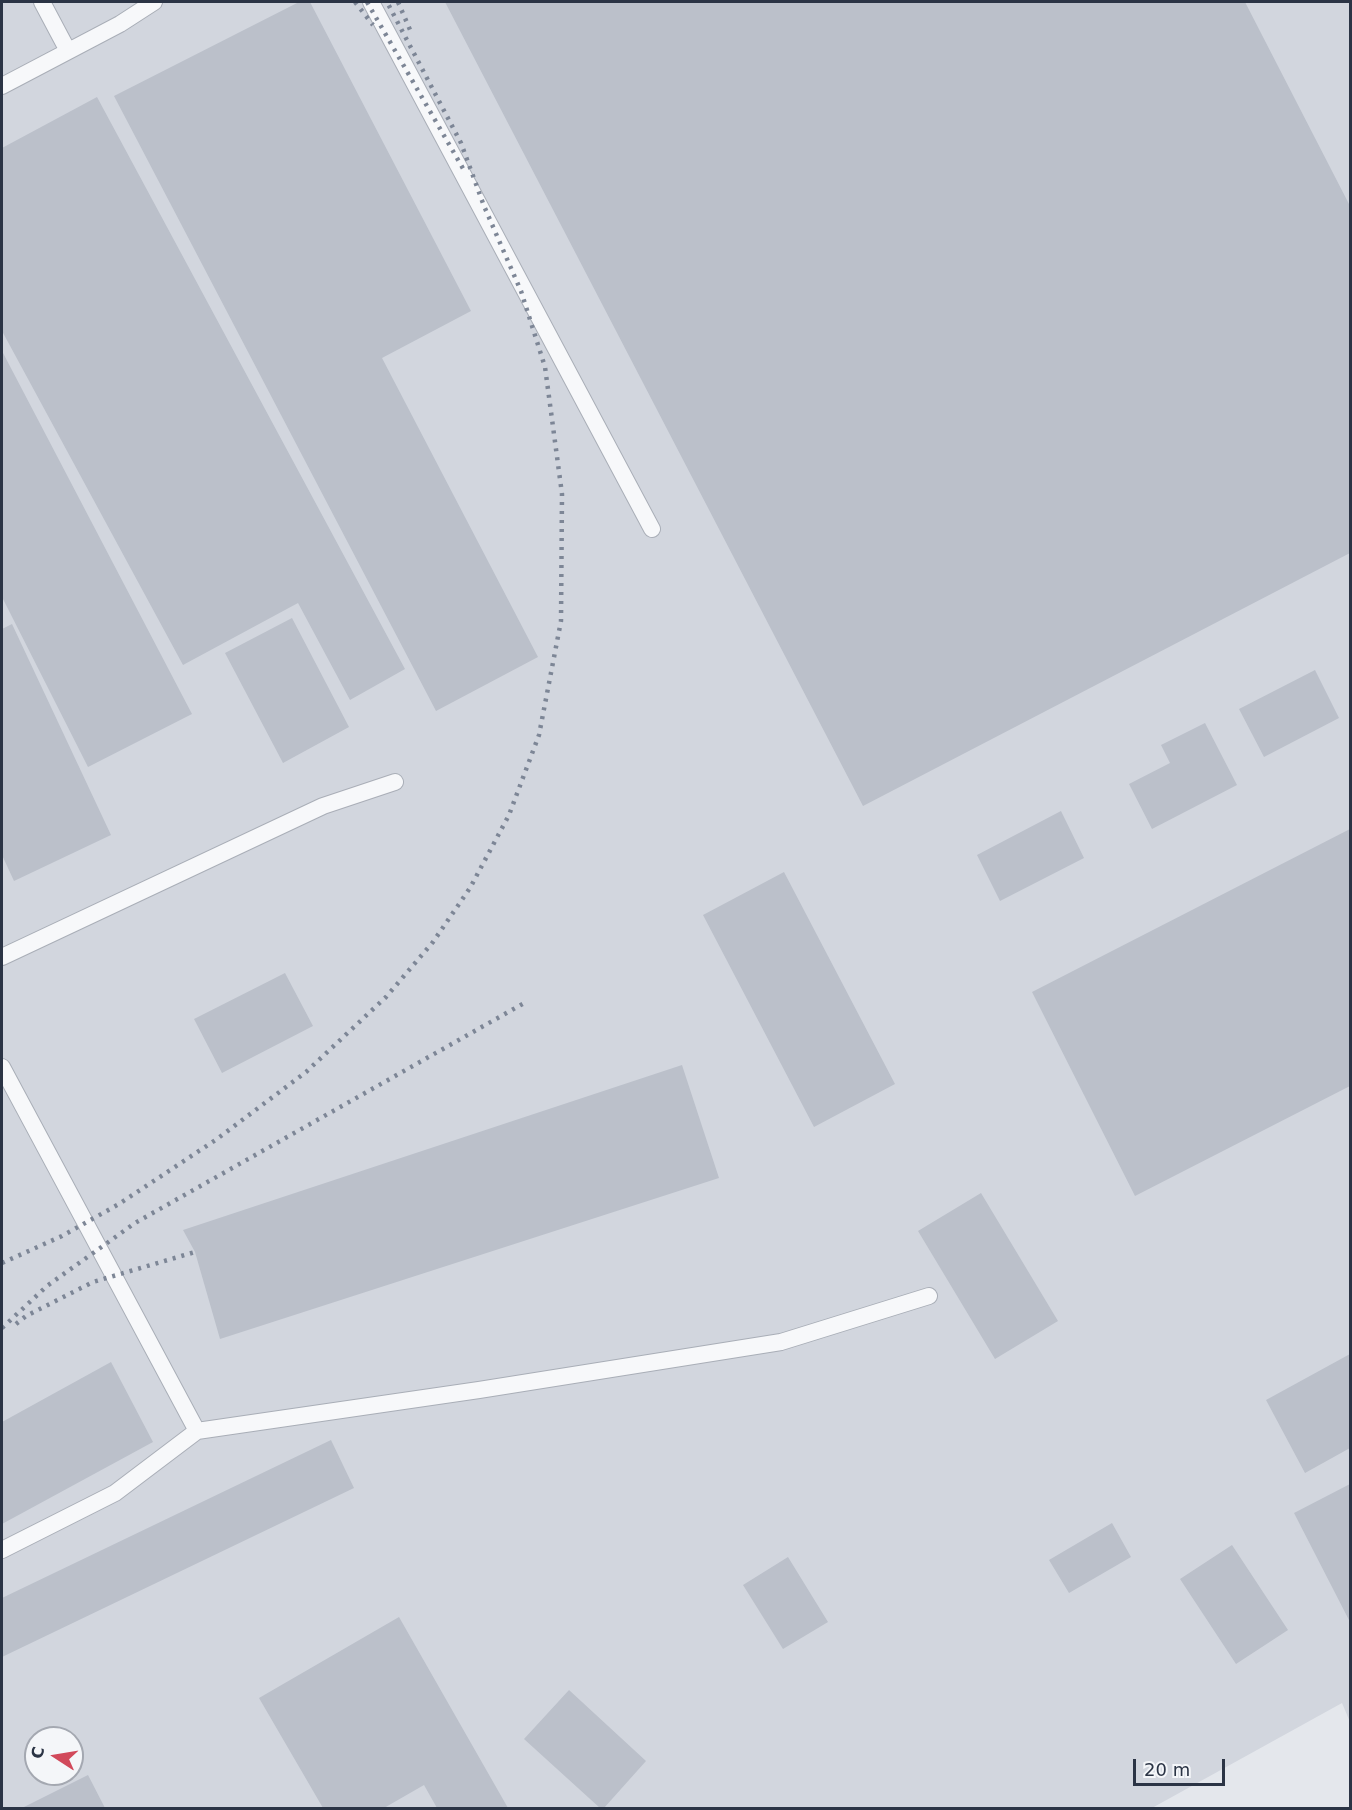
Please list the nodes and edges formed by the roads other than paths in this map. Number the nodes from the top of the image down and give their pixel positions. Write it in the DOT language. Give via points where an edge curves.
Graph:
graph roads {
  1 [pos="42,2"];
  2 [pos="154,2"];
  3 [pos="371,2"];
  4 [pos="68,51"];
  5 [pos="2,86"];
  6 [pos="652,529"];
  7 [pos="395,782"];
  8 [pos="2,957"];
  9 [pos="2,1067"];
  10 [pos="929,1296"];
  11 [pos="197,1431"];
  12 [pos="2,1550"];
  1 -- 4 [label="lane"];
  2 -- 4 [label="lane"];
  3 -- 6 [label="lane"];
  4 -- 5 [label="lane"];
  7 -- 8 [label="lane" via="323,806"];
  9 -- 11 [label="lane"];
  10 -- 11 [label="lane" via="781,1342"];
  11 -- 12 [label="lane" via="115,1493"];
}
